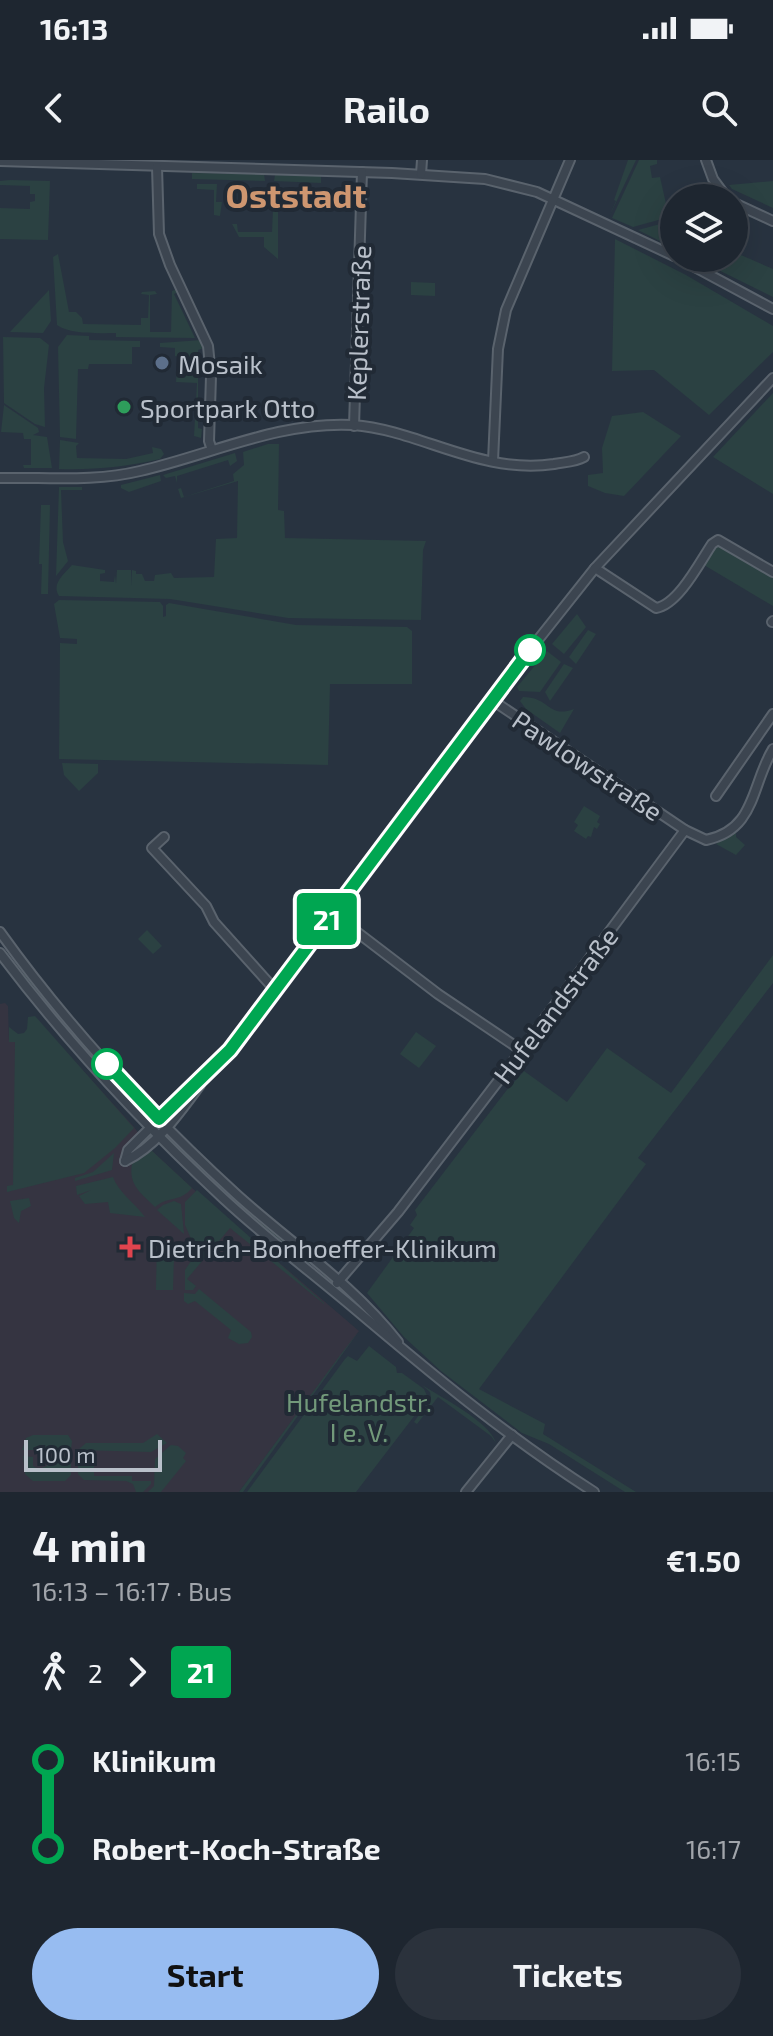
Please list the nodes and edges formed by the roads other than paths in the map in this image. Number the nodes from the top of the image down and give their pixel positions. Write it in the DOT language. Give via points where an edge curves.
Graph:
graph roads {
  1 [pos="284,160"];
  2 [pos="422,160"];
  3 [pos="570,160"];
  4 [pos="706,160"];
  5 [pos="0,161"];
  6 [pos="75,162"];
  7 [pos="157,167"];
  8 [pos="283,170"];
  9 [pos="362,172"];
  10 [pos="421,174"];
  11 [pos="717,184"];
  12 [pos="553,199"];
  13 [pos="748,209"];
  14 [pos="773,221"];
  15 [pos="660,249"];
  16 [pos="704,272"];
  17 [pos="773,309"];
  18 [pos="773,378"];
  19 [pos="354,426"];
  20 [pos="212,450"];
  21 [pos="584,457"];
  22 [pos="493,461"];
  23 [pos="0,478"];
  24 [pos="595,568"];
  25 [pos="773,572"];
  26 [pos="492,700"];
  27 [pos="773,714"];
  28 [pos="749,749"];
  29 [pos="773,749"];
  30 [pos="766,760"];
  31 [pos="716,796"];
  32 [pos="685,830"];
  33 [pos="164,837"];
  34 [pos="332,913"];
  35 [pos="0,932"];
  36 [pos="4,944"];
  37 [pos="1,955"];
  38 [pos="275,990"];
  39 [pos="521,1050"];
  40 [pos="210,1071"];
  41 [pos="159,1119"];
  42 [pos="166,1126"];
  43 [pos="150,1127"];
  44 [pos="157,1135"];
  45 [pos="339,1281"];
  46 [pos="332,1290"];
  47 [pos="406,1352"];
  48 [pos="512,1435"];
  49 [pos="466,1492"];
  50 [pos="594,1492"];
  1 -- 8 [label="street"];
  2 -- 10 [label="street"];
  3 -- 12 [label="street"];
  4 -- 11 [label="street"];
  5 -- 6 [label="street"];
  6 -- 7 [label="street"];
  7 -- 8 [label="street"];
  7 -- 20 [label="street" via="159,234 208,346"];
  8 -- 9 [label="street"];
  9 -- 10 [label="street"];
  9 -- 19 [label="street, Keplerstraße"];
  10 -- 12 [label="street" via="485,179"];
  12 -- 15 [label="street"];
  12 -- 22 [label="street" via="502,324"];
  13 -- 14 [label="street"];
  16 -- 17 [label="street"];
  18 -- 24 [label="street"];
  19 -- 20 [label="street" via="299,428"];
  19 -- 22 [label="street"];
  20 -- 23 [label="street" via="116,476"];
  21 -- 22 [label="street" via="532,466"];
  24 -- 25 [label="street" via="656,608 668,604 718,540"];
  24 -- 26 [label="street"];
  26 -- 32 [label="street, Pawlowstraße"];
  26 -- 34 [label="street"];
  27 -- 28 [label="street"];
  28 -- 30 [label="street"];
  28 -- 31 [label="street"];
  29 -- 30 [label="street"];
  30 -- 32 [label="street" via="748,810 736,827 706,840"];
  32 -- 39 [label="street, Hufelandstraße"];
  33 -- 38 [label="street" via="152,848"];
  34 -- 38 [label="street"];
  34 -- 39 [label="street"];
  35 -- 36 [label="street"];
  36 -- 37 [label="street"];
  36 -- 41 [label="street"];
  37 -- 43 [label="street" via="77,1049"];
  38 -- 40 [label="street"];
  39 -- 45 [label="street, Hufelandstraße"];
  40 -- 41 [label="street"];
  40 -- 42 [label="street"];
  41 -- 42 [label="street"];
  41 -- 43 [label="street"];
  42 -- 44 [label="street"];
  42 -- 45 [label="street"];
  43 -- 44 [label="street"];
  43 -- 44 [label="street" via="128,1150 125,1161"];
  44 -- 46 [label="street"];
  45 -- 46 [label="street, Hufelandstraße"];
  45 -- 47 [label="street" via="369,1306"];
  46 -- 47 [label="street"];
  47 -- 48 [label="street"];
  48 -- 49 [label="street"];
  48 -- 50 [label="street"];
}
